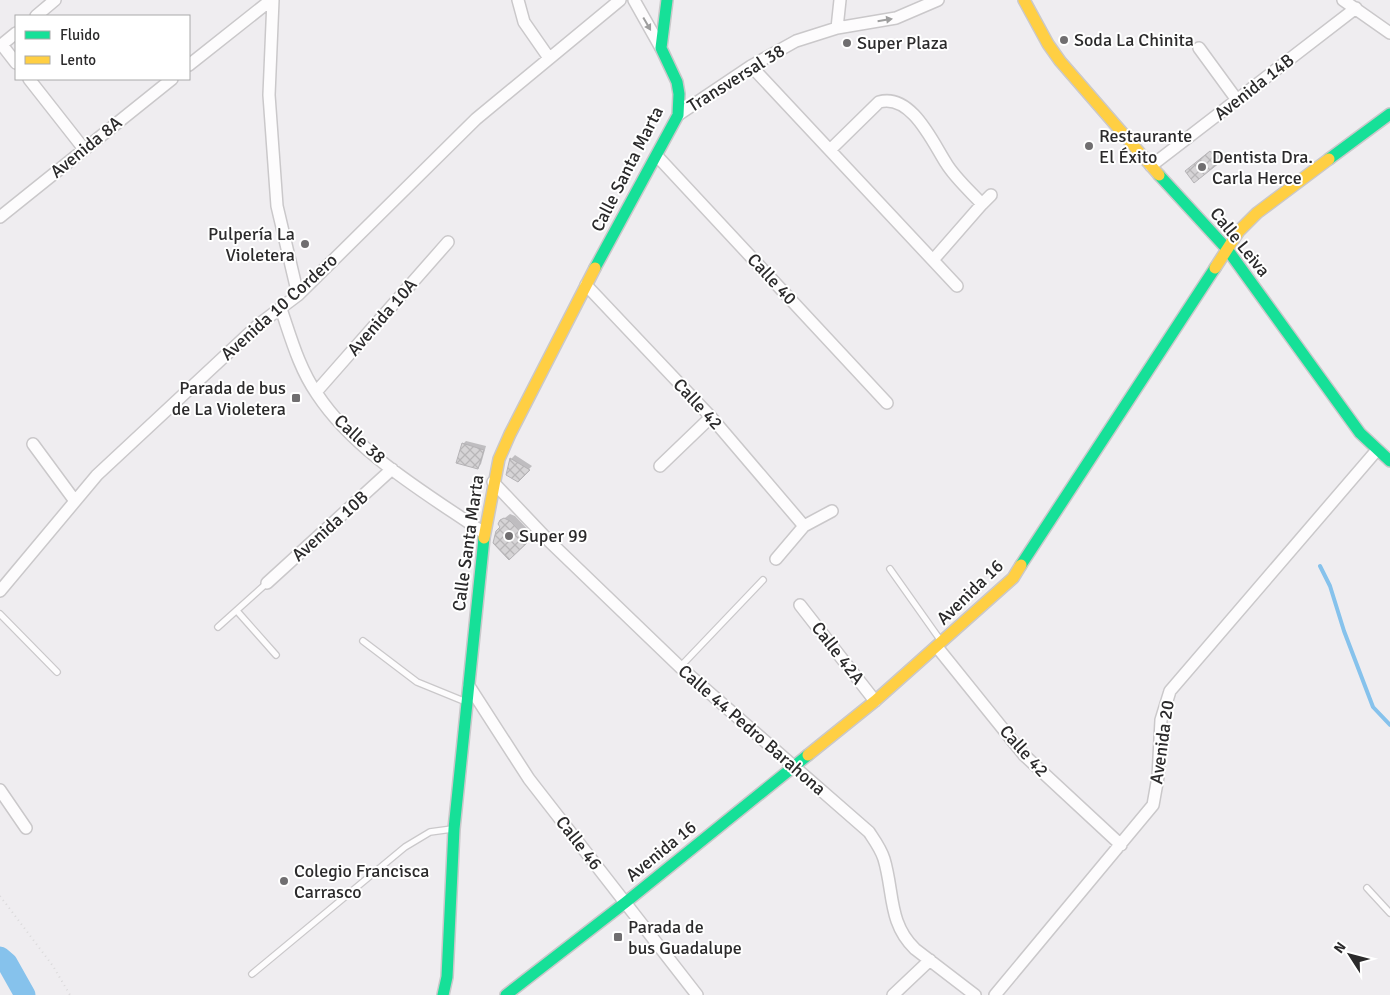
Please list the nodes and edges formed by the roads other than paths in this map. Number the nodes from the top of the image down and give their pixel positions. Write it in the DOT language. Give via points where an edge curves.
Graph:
graph roads {
  1 [pos="55,0"];
  2 [pos="272,0"];
  3 [pos="518,0"];
  4 [pos="620,0"];
  5 [pos="634,0"];
  6 [pos="667,0"];
  7 [pos="840,0"];
  8 [pos="938,0"];
  9 [pos="1024,0"];
  10 [pos="1342,0"];
  11 [pos="1356,8"];
  12 [pos="37,15"];
  13 [pos="837,28"];
  14 [pos="1390,33"];
  15 [pos="15,34"];
  16 [pos="1,46"];
  17 [pos="661,48"];
  18 [pos="1200,48"];
  19 [pos="548,58"];
  20 [pos="15,62"];
  21 [pos="190,64"];
  22 [pos="750,66"];
  23 [pos="30,80"];
  24 [pos="171,80"];
  25 [pos="1237,100"];
  26 [pos="1390,114"];
  27 [pos="678,115"];
  28 [pos="84,148"];
  29 [pos="830,150"];
  30 [pos="656,156"];
  31 [pos="1151,166"];
  32 [pos="991,195"];
  33 [pos="982,204"];
  34 [pos="0,217"];
  35 [pos="448,242"];
  36 [pos="1227,249"];
  37 [pos="933,260"];
  38 [pos="586,285"];
  39 [pos="956,286"];
  40 [pos="298,295"];
  41 [pos="281,309"];
  42 [pos="316,392"];
  43 [pos="887,403"];
  44 [pos="711,417"];
  45 [pos="33,444"];
  46 [pos="1377,450"];
  47 [pos="1390,461"];
  48 [pos="660,466"];
  49 [pos="392,469"];
  50 [pos="493,482"];
  51 [pos="75,501"];
  52 [pos="832,511"];
  53 [pos="804,526"];
  54 [pos="484,533"];
  55 [pos="776,559"];
  56 [pos="890,570"];
  57 [pos="763,580"];
  58 [pos="267,583"];
  59 [pos="1,585"];
  60 [pos="800,605"];
  61 [pos="237,610"];
  62 [pos="0,614"];
  63 [pos="218,627"];
  64 [pos="363,641"];
  65 [pos="940,644"];
  66 [pos="276,655"];
  67 [pos="680,666"];
  68 [pos="58,672"];
  69 [pos="468,686"];
  70 [pos="875,701"];
  71 [pos="468,703"];
  72 [pos="793,767"];
  73 [pos="0,790"];
  74 [pos="26,828"];
  75 [pos="454,829"];
  76 [pos="1121,845"];
  77 [pos="1367,888"];
  78 [pos="626,902"];
  79 [pos="1390,913"];
  80 [pos="930,960"];
  81 [pos="252,974"];
  82 [pos="444,995"];
  83 [pos="506,995"];
  84 [pos="697,995"];
  85 [pos="893,995"];
  86 [pos="975,995"];
  87 [pos="995,995"];
  1 -- 12 [label="street"];
  2 -- 21 [label="street"];
  2 -- 40 [label="street" via="269,95 277,206"];
  3 -- 19 [label="street" via="524,22"];
  4 -- 19 [label="street, Avenida 10 Cordero"];
  5 -- 17 [label="street, Calle Santa Marta, one-way"];
  6 -- 17 [label="street"];
  7 -- 13 [label="street"];
  13 -- 8 [label="street, Transversal 38, one-way" via="896,18"];
  9 -- 31 [label="street, Calle Leiva" via="1060,61"];
  10 -- 11 [label="street"];
  11 -- 14 [label="street"];
  11 -- 25 [label="street, Avenida 14B"];
  13 -- 22 [label="street, Transversal 38" via="796,41"];
  15 -- 16 [label="street"];
  16 -- 20 [label="street"];
  17 -- 27 [label="street, Calle Santa Marta" via="677,82"];
  18 -- 25 [label="street"];
  19 -- 40 [label="street, Avenida 10 Cordero" via="476,119"];
  22 -- 27 [label="street, Transversal 38"];
  22 -- 29 [label="street"];
  23 -- 28 [label="street"];
  24 -- 28 [label="street, Avenida 8A"];
  25 -- 31 [label="street, Avenida 14B"];
  26 -- 36 [label="street, Avenida 16" via="1257,213"];
  27 -- 30 [label="street, Calle Santa Marta"];
  28 -- 34 [label="street, Avenida 8A"];
  29 -- 33 [label="street" via="879,102 895,101 927,129 946,164"];
  29 -- 37 [label="street"];
  30 -- 38 [label="street, Calle Santa Marta"];
  30 -- 43 [label="street, Calle 40"];
  31 -- 36 [label="street, Calle Leiva"];
  32 -- 33 [label="street"];
  33 -- 37 [label="street"];
  35 -- 42 [label="street, Avenida 10A"];
  36 -- 46 [label="street, Calle Leiva" via="1360,433"];
  36 -- 65 [label="street, Avenida 16" via="1013,578"];
  37 -- 39 [label="street"];
  38 -- 44 [label="street, Calle 42"];
  38 -- 50 [label="street, Calle Santa Marta" via="510,434"];
  40 -- 41 [label="street, Avenida 10 Cordero"];
  41 -- 42 [label="street, Calle 38" via="296,353"];
  41 -- 51 [label="street, Avenida 10 Cordero" via="243,338 97,475"];
  42 -- 49 [label="street, Calle 38" via="339,422"];
  44 -- 48 [label="street"];
  44 -- 53 [label="street, Calle 42"];
  45 -- 51 [label="street"];
  46 -- 47 [label="street, Calle Leiva"];
  46 -- 76 [label="street, Avenida 20" via="1170,691 1162,720 1153,805"];
  49 -- 54 [label="street, Calle 38"];
  49 -- 58 [label="street, Avenida 10B"];
  50 -- 54 [label="street, Calle Santa Marta"];
  50 -- 67 [label="street, Calle 44 Pedro Barahona" via="548,541"];
  51 -- 59 [label="street, Avenida 10 Cordero"];
  52 -- 53 [label="street"];
  53 -- 55 [label="street"];
  54 -- 69 [label="street, Calle Santa Marta"];
  56 -- 65 [label="lane, Calle 42"];
  57 -- 67 [label="lane"];
  58 -- 61 [label="lane"];
  60 -- 70 [label="street, Calle 42A"];
  61 -- 63 [label="lane"];
  61 -- 66 [label="lane"];
  62 -- 68 [label="lane"];
  64 -- 71 [label="lane" via="417,682"];
  65 -- 70 [label="street, Avenida 16"];
  65 -- 76 [label="street, Calle 42" via="1024,755"];
  67 -- 72 [label="street, Calle 44 Pedro Barahona"];
  69 -- 71 [label="street, Calle Santa Marta"];
  69 -- 78 [label="street, Calle 46" via="528,779"];
  70 -- 72 [label="street, Avenida 16"];
  71 -- 75 [label="street, Calle Santa Marta"];
  72 -- 78 [label="street, Avenida 16"];
  72 -- 80 [label="street, Calle 44 Pedro Barahona" via="873,839 884,857 894,914 900,929 907,941"];
  73 -- 74 [label="street"];
  75 -- 81 [label="lane" via="430,832 405,847"];
  75 -- 82 [label="street, Calle Santa Marta"];
  76 -- 87 [label="street, Avenida 20"];
  77 -- 79 [label="lane"];
  78 -- 83 [label="street, Avenida 16"];
  78 -- 84 [label="street, Calle 46"];
  80 -- 85 [label="street"];
  80 -- 86 [label="street, Calle 44 Pedro Barahona"];
}
